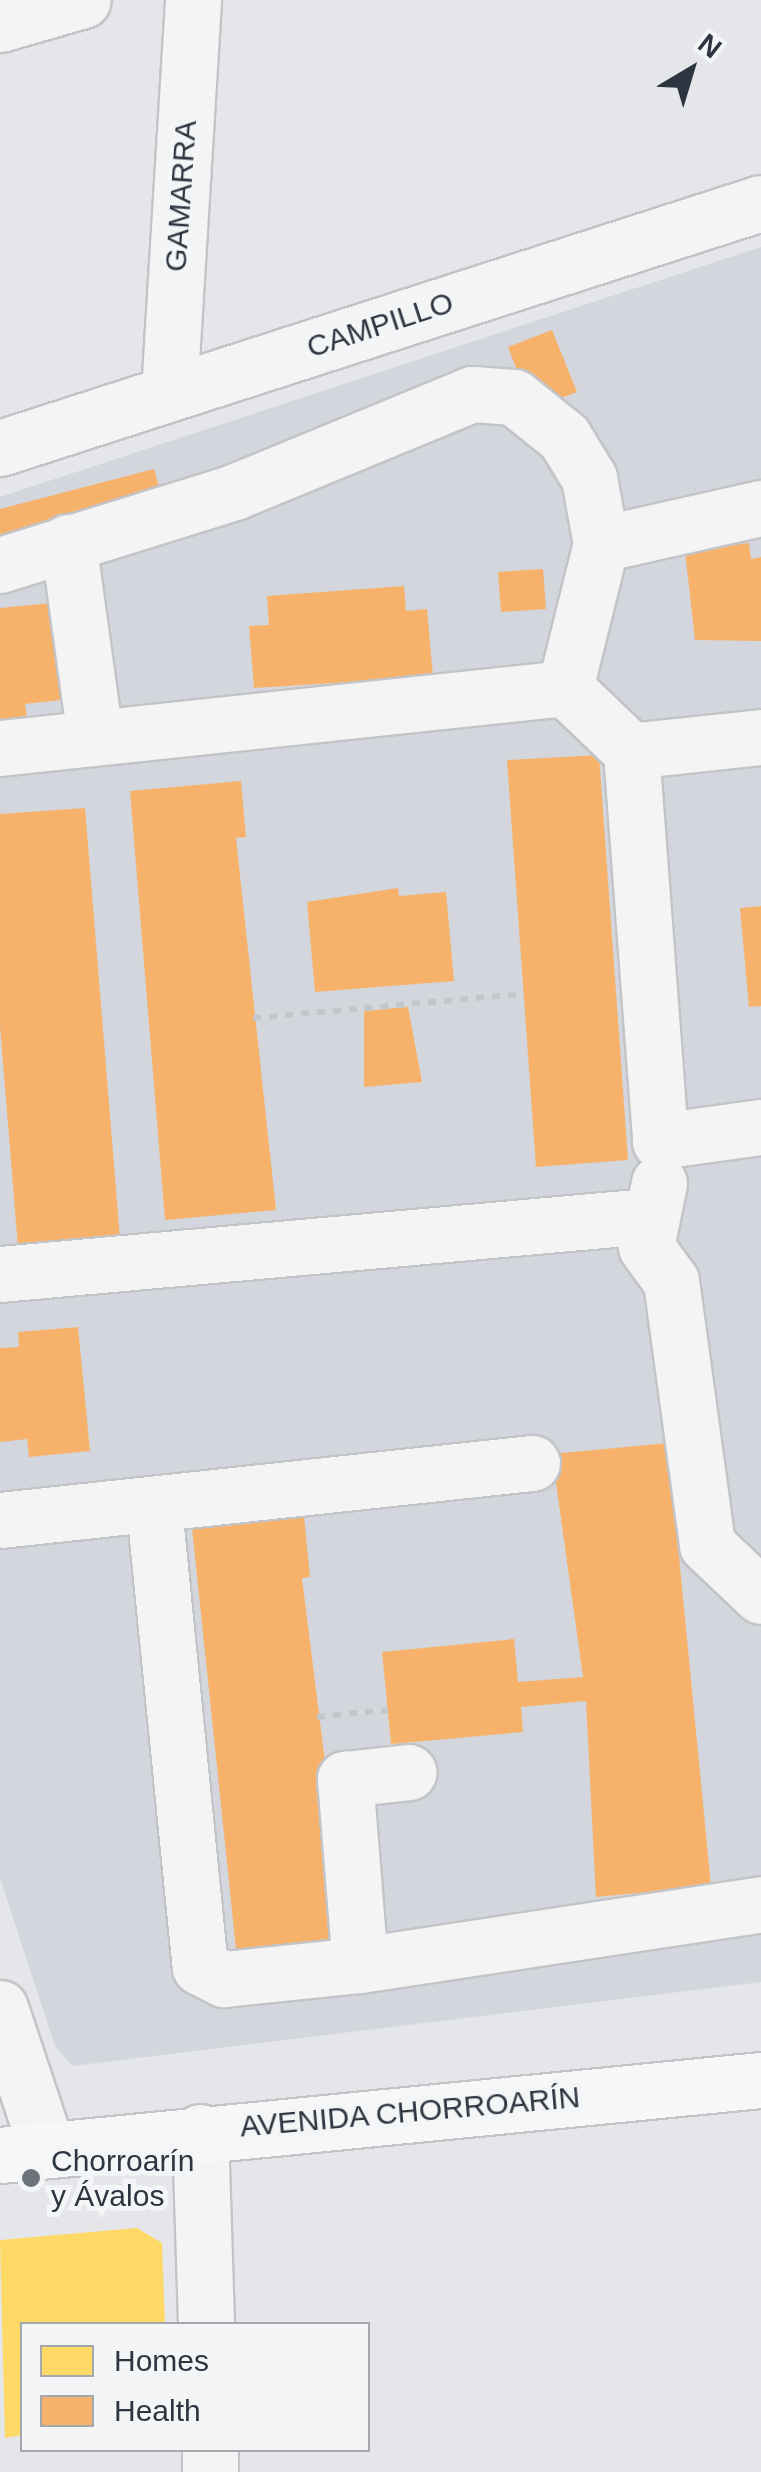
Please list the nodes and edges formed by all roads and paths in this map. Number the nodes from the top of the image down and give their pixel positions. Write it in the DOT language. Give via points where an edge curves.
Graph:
graph roads {
  1 [pos="83,0"];
  2 [pos="194,0"];
  3 [pos="0,24"];
  4 [pos="761,203"];
  5 [pos="169,392"];
  6 [pos="0,448"];
  7 [pos="761,508"];
  8 [pos="68,542"];
  9 [pos="601,544"];
  10 [pos="0,565"];
  11 [pos="565,688"];
  12 [pos="95,737"];
  13 [pos="761,737"];
  14 [pos="0,748"];
  15 [pos="632,751"];
  16 [pos="524,994"];
  17 [pos="253,1018"];
  18 [pos="761,1127"];
  19 [pos="660,1141"];
  20 [pos="647,1216"];
  21 [pos="0,1274"];
  22 [pos="532,1462"];
  23 [pos="154,1508"];
  24 [pos="0,1520"];
  25 [pos="761,1596"];
  26 [pos="388,1710"];
  27 [pos="317,1717"];
  28 [pos="409,1772"];
  29 [pos="761,1904"];
  30 [pos="360,1965"];
  31 [pos="0,2008"];
  32 [pos="761,2080"];
  33 [pos="200,2132"];
  34 [pos="23,2152"];
  35 [pos="206,2322"];
  1 -- 3 [label="street"];
  2 -- 5 [label="street, GAMARRA"];
  4 -- 5 [label="street, CAMPILLO"];
  5 -- 6 [label="street, CAMPILLO"];
  7 -- 9 [label="street"];
  8 -- 9 [label="street" via="234,492 472,394 514,397 564,437 589,478"];
  8 -- 10 [label="street"];
  8 -- 12 [label="street"];
  9 -- 11 [label="street"];
  11 -- 12 [label="street"];
  11 -- 15 [label="street"];
  12 -- 14 [label="street"];
  13 -- 15 [label="street"];
  15 -- 19 [label="street"];
  16 -- 17 [label="path"];
  18 -- 19 [label="street"];
  19 -- 20 [label="street" via="662,1176"];
  20 -- 21 [label="street"];
  20 -- 25 [label="street" via="646,1247 671,1281 706,1545"];
  22 -- 23 [label="street"];
  23 -- 24 [label="street"];
  23 -- 30 [label="street" via="193,1954 224,1979"];
  26 -- 27 [label="path"];
  28 -- 30 [label="street" via="345,1779"];
  29 -- 30 [label="street"];
  31 -- 34 [label="street"];
  32 -- 33 [label="main road, AVENIDA CHORROARÍN"];
  33 -- 34 [label="main road, AVENIDA CHORROARÍN"];
  33 -- 35 [label="street"];
}
